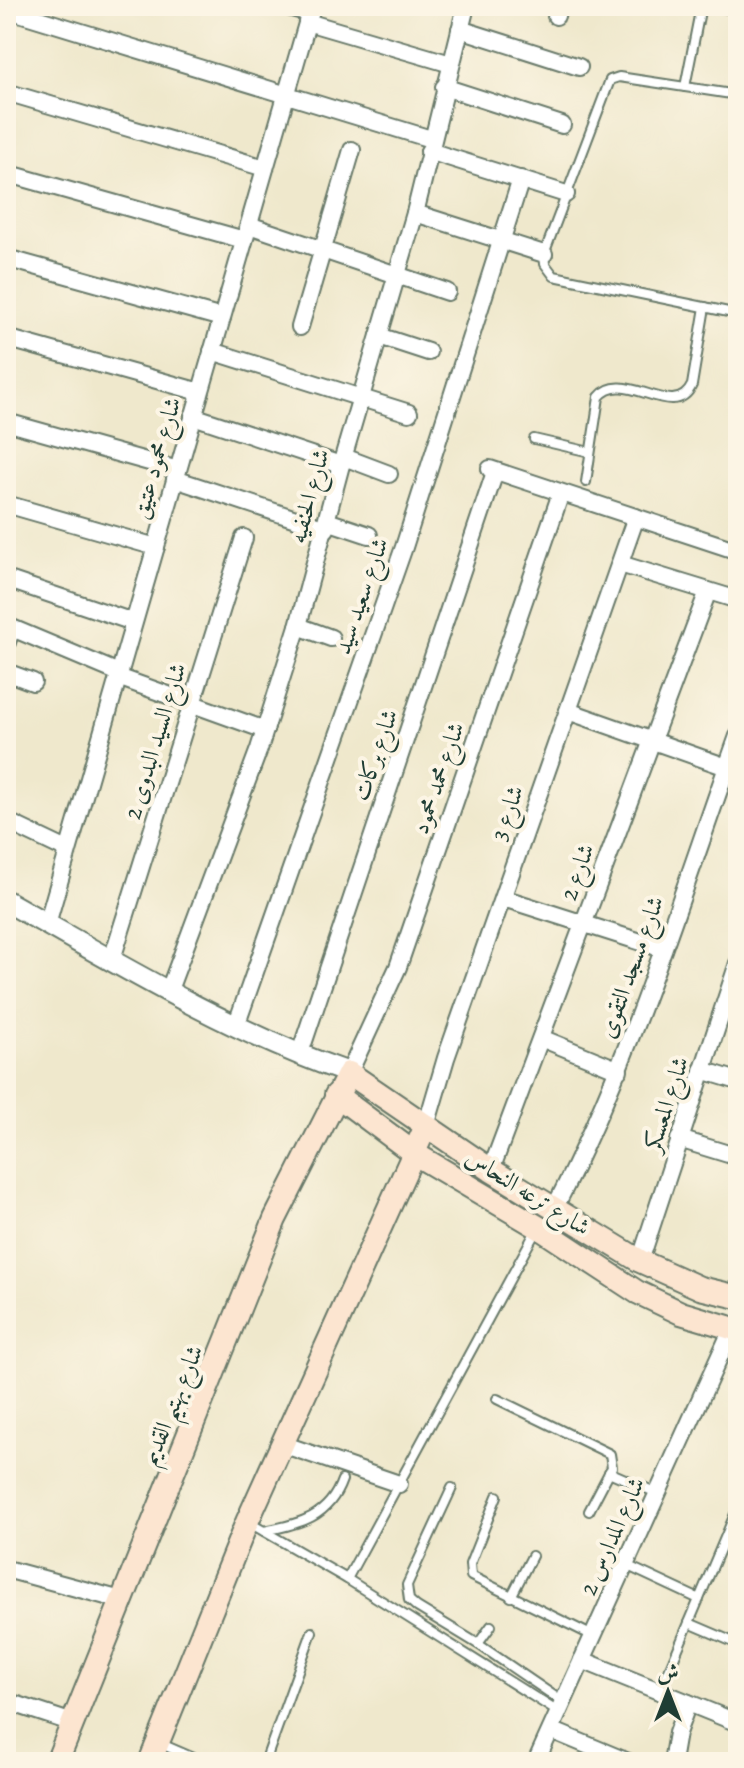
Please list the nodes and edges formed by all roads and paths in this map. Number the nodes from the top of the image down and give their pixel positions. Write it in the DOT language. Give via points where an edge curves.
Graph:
graph roads {
  1 [pos="285,6"];
  2 [pos="466,6"];
  3 [pos="701,6"];
  4 [pos="709,6"];
  5 [pos="6,9"];
  6 [pos="738,10"];
  7 [pos="310,14"];
  8 [pos="460,29"];
  9 [pos="451,64"];
  10 [pos="579,67"];
  11 [pos="444,87"];
  12 [pos="685,87"];
  13 [pos="6,92"];
  14 [pos="287,93"];
  15 [pos="738,95"];
  16 [pos="562,125"];
  17 [pos="430,145"];
  18 [pos="352,150"];
  19 [pos="265,168"];
  20 [pos="6,173"];
  21 [pos="521,179"];
  22 [pos="566,194"];
  23 [pos="415,213"];
  24 [pos="247,233"];
  25 [pos="502,239"];
  26 [pos="322,250"];
  27 [pos="544,254"];
  28 [pos="6,258"];
  29 [pos="398,275"];
  30 [pos="447,292"];
  31 [pos="705,307"];
  32 [pos="738,314"];
  33 [pos="222,318"];
  34 [pos="300,327"];
  35 [pos="379,336"];
  36 [pos="6,338"];
  37 [pos="212,351"];
  38 [pos="428,352"];
  39 [pos="200,392"];
  40 [pos="361,396"];
  41 [pos="409,413"];
  42 [pos="193,416"];
  43 [pos="6,422"];
  44 [pos="534,439"];
  45 [pos="590,452"];
  46 [pos="343,461"];
  47 [pos="389,474"];
  48 [pos="176,475"];
  49 [pos="586,482"];
  50 [pos="561,493"];
  51 [pos="6,504"];
  52 [pos="636,517"];
  53 [pos="326,525"];
  54 [pos="369,535"];
  55 [pos="244,538"];
  56 [pos="156,547"];
  57 [pos="738,551"];
  58 [pos="620,564"];
  59 [pos="6,579"];
  60 [pos="708,591"];
  61 [pos="738,600"];
  62 [pos="133,622"];
  63 [pos="298,626"];
  64 [pos="331,638"];
  65 [pos="6,645"];
  66 [pos="6,672"];
  67 [pos="118,675"];
  68 [pos="33,682"];
  69 [pos="192,703"];
  70 [pos="568,711"];
  71 [pos="265,730"];
  72 [pos="738,736"];
  73 [pos="652,740"];
  74 [pos="732,769"];
  75 [pos="6,821"];
  76 [pos="67,850"];
  77 [pos="503,898"];
  78 [pos="6,901"];
  79 [pos="47,924"];
  80 [pos="583,924"];
  81 [pos="663,949"];
  82 [pos="112,959"];
  83 [pos="738,963"];
  84 [pos="169,990"];
  85 [pos="731,1009"];
  86 [pos="236,1026"];
  87 [pos="541,1038"];
  88 [pos="308,1057"];
  89 [pos="619,1070"];
  90 [pos="702,1070"];
  91 [pos="349,1073"];
  92 [pos="738,1081"];
  93 [pos="336,1095"];
  94 [pos="426,1126"];
  95 [pos="679,1139"];
  96 [pos="415,1154"];
  97 [pos="738,1157"];
  98 [pos="491,1170"];
  99 [pos="554,1209"];
  100 [pos="538,1227"];
  101 [pos="640,1261"];
  102 [pos="738,1297"];
  103 [pos="735,1329"];
  104 [pos="497,1399"];
  105 [pos="282,1444"];
  106 [pos="609,1472"];
  107 [pos="342,1480"];
  108 [pos="399,1484"];
  109 [pos="452,1488"];
  110 [pos="657,1493"];
  111 [pos="497,1496"];
  112 [pos="738,1507"];
  113 [pos="589,1511"];
  114 [pos="255,1526"];
  115 [pos="532,1556"];
  116 [pos="625,1565"];
  117 [pos="6,1569"];
  118 [pos="347,1579"];
  119 [pos="511,1597"];
  120 [pos="699,1599"];
  121 [pos="121,1600"];
  122 [pos="689,1623"];
  123 [pos="491,1626"];
  124 [pos="312,1632"];
  125 [pos="593,1636"];
  126 [pos="478,1644"];
  127 [pos="738,1644"];
  128 [pos="582,1660"];
  129 [pos="666,1677"];
  130 [pos="6,1701"];
  131 [pos="688,1703"];
  132 [pos="560,1707"];
  133 [pos="73,1723"];
  134 [pos="738,1723"];
  135 [pos="551,1730"];
  136 [pos="154,1752"];
  137 [pos="57,1762"];
  138 [pos="203,1762"];
  139 [pos="265,1762"];
  140 [pos="536,1762"];
  141 [pos="628,1762"];
  142 [pos="672,1762"];
  1 -- 7 [label="street"];
  2 -- 8 [label="street, شارع الحنفيه"];
  3 -- 12 [label="lane"];
  4 -- 6 [label="lane"];
  5 -- 14 [label="street"];
  7 -- 9 [label="street"];
  7 -- 14 [label="street, شارع محمود عتيق"];
  8 -- 9 [label="street, شارع الحنفيه"];
  8 -- 10 [label="street"];
  9 -- 11 [label="street, شارع الحنفيه"];
  11 -- 16 [label="street"];
  11 -- 17 [label="street, شارع الحنفيه"];
  12 -- 15 [label="lane"];
  12 -- 22 [label="lane" via="610,80"];
  13 -- 19 [label="street"];
  14 -- 17 [label="street"];
  14 -- 19 [label="street, شارع محمود عتيق"];
  17 -- 21 [label="street"];
  17 -- 23 [label="street, شارع الحنفيه"];
  18 -- 26 [label="street"];
  19 -- 24 [label="street, شارع محمود عتيق"];
  20 -- 24 [label="street"];
  21 -- 22 [label="street"];
  21 -- 25 [label="street, شارع سعيد سيد"];
  22 -- 27 [label="lane"];
  23 -- 25 [label="street"];
  23 -- 29 [label="street, شارع الحنفيه"];
  24 -- 26 [label="street"];
  24 -- 33 [label="street, شارع محمود عتيق"];
  25 -- 27 [label="street"];
  25 -- 86 [label="street, شارع سعيد سيد" via="404,547"];
  26 -- 29 [label="street"];
  26 -- 34 [label="street"];
  27 -- 31 [label="lane" via="554,276"];
  28 -- 33 [label="street"];
  29 -- 30 [label="street"];
  29 -- 35 [label="street, شارع الحنفيه"];
  31 -- 32 [label="lane"];
  31 -- 45 [label="lane" via="687,394 673,400 617,386 606,389 596,402"];
  33 -- 37 [label="street, شارع محمود عتيق"];
  35 -- 38 [label="street"];
  35 -- 40 [label="street, شارع الحنفيه"];
  36 -- 39 [label="street"];
  37 -- 39 [label="street, شارع محمود عتيق"];
  37 -- 40 [label="street"];
  39 -- 42 [label="street, شارع محمود عتيق"];
  40 -- 41 [label="street"];
  40 -- 46 [label="street, شارع الحنفيه"];
  42 -- 46 [label="street"];
  42 -- 48 [label="street, شارع محمود عتيق"];
  43 -- 48 [label="street"];
  44 -- 45 [label="lane"];
  45 -- 49 [label="lane"];
  46 -- 47 [label="street"];
  46 -- 53 [label="street, شارع الحنفيه"];
  48 -- 53 [label="street"];
  48 -- 56 [label="street, شارع محمود عتيق"];
  50 -- 52 [label="street"];
  50 -- 88 [label="street, شارع بركات" via="492,470"];
  50 -- 91 [label="street, شارع محمد محمود" via="398,967"];
  51 -- 56 [label="street"];
  52 -- 57 [label="street"];
  52 -- 58 [label="street, شارع 3"];
  53 -- 54 [label="street"];
  53 -- 63 [label="street, شارع الحنفيه"];
  55 -- 69 [label="street, شارع السيد البدوى 2"];
  56 -- 62 [label="street, شارع محمود عتيق"];
  58 -- 60 [label="street"];
  58 -- 70 [label="street, شارع 3"];
  59 -- 62 [label="street"];
  60 -- 61 [label="street"];
  60 -- 73 [label="street, شارع 2"];
  62 -- 67 [label="street, شارع محمود عتيق"];
  63 -- 64 [label="street"];
  63 -- 71 [label="street, شارع الحنفيه"];
  65 -- 67 [label="street" via="12,628"];
  66 -- 68 [label="street"];
  67 -- 69 [label="street"];
  67 -- 76 [label="street, شارع محمود عتيق"];
  69 -- 71 [label="street"];
  69 -- 82 [label="street, شارع السيد البدوى 2"];
  70 -- 73 [label="street"];
  70 -- 77 [label="street, شارع 3"];
  71 -- 84 [label="street, شارع الحنفيه"];
  72 -- 74 [label="street, شارع مسجد التقوى"];
  73 -- 74 [label="street"];
  73 -- 80 [label="street, شارع 2"];
  74 -- 81 [label="street, شارع مسجد التقوى"];
  75 -- 76 [label="street"];
  76 -- 79 [label="street, شارع محمود عتيق"];
  77 -- 80 [label="street"];
  77 -- 94 [label="street, شارع 3"];
  78 -- 79 [label="street, شارع ترعه النحاس"];
  79 -- 82 [label="street, شارع ترعه النحاس"];
  80 -- 81 [label="street"];
  80 -- 87 [label="street, شارع 2"];
  81 -- 89 [label="street, شارع مسجد التقوى"];
  82 -- 84 [label="street, شارع ترعه النحاس"];
  83 -- 85 [label="street, شارع المعسكر"];
  84 -- 86 [label="street, شارع ترعه النحاس"];
  85 -- 90 [label="street, شارع المعسكر"];
  86 -- 88 [label="street, شارع ترعه النحاس"];
  87 -- 89 [label="street"];
  87 -- 98 [label="street, شارع 2"];
  88 -- 91 [label="street, شارع ترعه النحاس"];
  88 -- 93 [label="street, شارع ترعه النحاس"];
  89 -- 99 [label="street, شارع مسجد التقوى"];
  90 -- 92 [label="street"];
  90 -- 95 [label="street, شارع المعسكر"];
  91 -- 93 [label="main road, شارع بهتيم القديم"];
  91 -- 94 [label="main road, شارع ترعه النحاس"];
  93 -- 96 [label="main road, شارع ترعه النحاس"];
  93 -- 121 [label="main road, شارع بهتيم القديم" via="275,1219"];
  94 -- 96 [label="main road"];
  94 -- 98 [label="main road, شارع ترعه النحاس"];
  95 -- 97 [label="street"];
  95 -- 101 [label="street, شارع المعسكر"];
  96 -- 100 [label="main road, شارع ترعه النحاس"];
  96 -- 105 [label="main road"];
  98 -- 99 [label="main road, شارع ترعه النحاس"];
  99 -- 101 [label="main road, شارع ترعه النحاس"];
  100 -- 103 [label="main road, شارع ترعه النحاس" via="637,1292 681,1313"];
  100 -- 108 [label="lane"];
  101 -- 102 [label="main road, شارع ترعه النحاس" via="700,1288"];
  103 -- 110 [label="street, شارع المدارس 2"];
  104 -- 106 [label="lane" via="607,1451 613,1462"];
  105 -- 108 [label="street"];
  105 -- 114 [label="main road"];
  106 -- 110 [label="lane"];
  106 -- 113 [label="lane"];
  107 -- 114 [label="lane" via="319,1514 296,1524"];
  108 -- 118 [label="lane"];
  109 -- 126 [label="lane" via="406,1590 417,1607"];
  110 -- 116 [label="street, شارع المدارس 2"];
  111 -- 119 [label="lane" via="469,1572"];
  112 -- 120 [label="lane"];
  114 -- 118 [label="lane"];
  114 -- 136 [label="main road"];
  115 -- 119 [label="lane"];
  116 -- 120 [label="lane"];
  116 -- 125 [label="street, شارع المدارس 2"];
  117 -- 121 [label="street"];
  118 -- 132 [label="lane"];
  119 -- 125 [label="lane"];
  120 -- 122 [label="lane"];
  121 -- 133 [label="main road, شارع بهتيم القديم"];
  122 -- 127 [label="lane"];
  122 -- 129 [label="lane"];
  123 -- 126 [label="lane"];
  124 -- 139 [label="lane"];
  125 -- 128 [label="street, شارع المدارس 2"];
  126 -- 132 [label="lane"];
  128 -- 131 [label="street"];
  128 -- 132 [label="street, شارع المدارس 2"];
  130 -- 133 [label="street"];
  131 -- 134 [label="street"];
  131 -- 142 [label="street"];
  132 -- 135 [label="street, شارع المدارس 2"];
  133 -- 137 [label="main road, شارع بهتيم القديم"];
  135 -- 140 [label="street, شارع المدارس 2"];
  135 -- 141 [label="street"];
  136 -- 138 [label="lane"];
}
